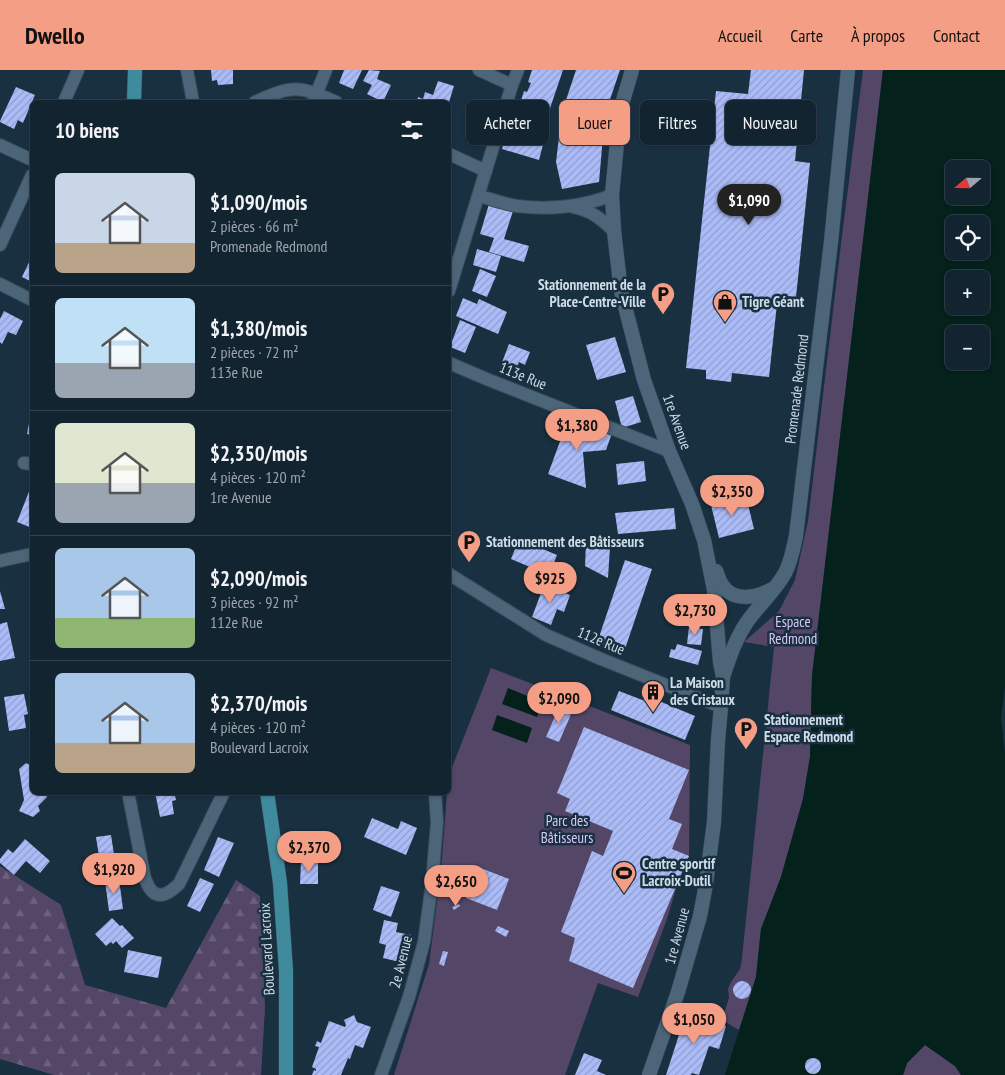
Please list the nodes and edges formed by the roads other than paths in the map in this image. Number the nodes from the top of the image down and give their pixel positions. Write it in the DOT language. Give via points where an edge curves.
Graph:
graph roads {
  1 [pos="78,70"];
  2 [pos="135,70"];
  3 [pos="187,70"];
  4 [pos="326,70"];
  5 [pos="479,70"];
  6 [pos="518,70"];
  7 [pos="632,70"];
  8 [pos="848,70"];
  9 [pos="512,85"];
  10 [pos="315,98"];
  11 [pos="65,100"];
  12 [pos="134,100"];
  13 [pos="193,100"];
  14 [pos="260,100"];
  15 [pos="0,145"];
  16 [pos="451,155"];
  17 [pos="30,159"];
  18 [pos="486,171"];
  19 [pos="30,179"];
  20 [pos="612,195"];
  21 [pos="479,196"];
  22 [pos="565,206"];
  23 [pos="614,232"];
  24 [pos="0,245"];
  25 [pos="0,284"];
  26 [pos="451,286"];
  27 [pos="30,299"];
  28 [pos="451,364"];
  29 [pos="669,451"];
  30 [pos="704,540"];
  31 [pos="30,554"];
  32 [pos="0,561"];
  33 [pos="451,575"];
  34 [pos="776,588"];
  35 [pos="723,677"];
  36 [pos="721,707"];
  37 [pos="129,795"];
  38 [pos="222,795"];
  39 [pos="267,795"];
  40 [pos="435,795"];
  41 [pos="286,1075"];
  42 [pos="381,1075"];
  43 [pos="649,1075"];
  1 -- 11 [label="street"];
  2 -- 12 [label="main road"];
  3 -- 13 [label="street"];
  4 -- 10 [label="street"];
  5 -- 9 [label="street"];
  6 -- 9 [label="street"];
  7 -- 20 [label="street, 1re Avenue" via="620,111"];
  8 -- 34 [label="street, Promenade Redmond" via="796,536 786,572"];
  9 -- 18 [label="street"];
  10 -- 14 [label="street" via="301,90 290,90"];
  15 -- 17 [label="street"];
  16 -- 18 [label="street"];
  18 -- 21 [label="street"];
  19 -- 24 [label="street"];
  20 -- 22 [label="street"];
  20 -- 23 [label="street, 1re Avenue"];
  21 -- 22 [label="street" via="515,206"];
  21 -- 26 [label="street"];
  22 -- 23 [label="street" via="584,209 602,219"];
  23 -- 29 [label="street, 1re Avenue" via="622,291 633,338"];
  25 -- 27 [label="street"];
  28 -- 29 [label="street, 113e Rue"];
  29 -- 30 [label="street, 1re Avenue"];
  30 -- 34 [label="street" via="721,584 729,592 737,597 750,597"];
  30 -- 35 [label="street, 1re Avenue" via="714,590"];
  31 -- 32 [label="street"];
  33 -- 36 [label="street, 112e Rue" via="546,635"];
  34 -- 35 [label="street, Promenade Redmond" via="739,635"];
  35 -- 36 [label="street, 1re Avenue"];
  36 -- 43 [label="street, 1re Avenue" via="714,822 705,892 678,992"];
  37 -- 38 [label="street" via="145,879 151,890 164,895 178,884"];
  39 -- 41 [label="main road, Boulevard Lacroix" via="280,883 286,971"];
  40 -- 42 [label="street, 2e Avenue" via="437,822 424,942 409,997"];
}
